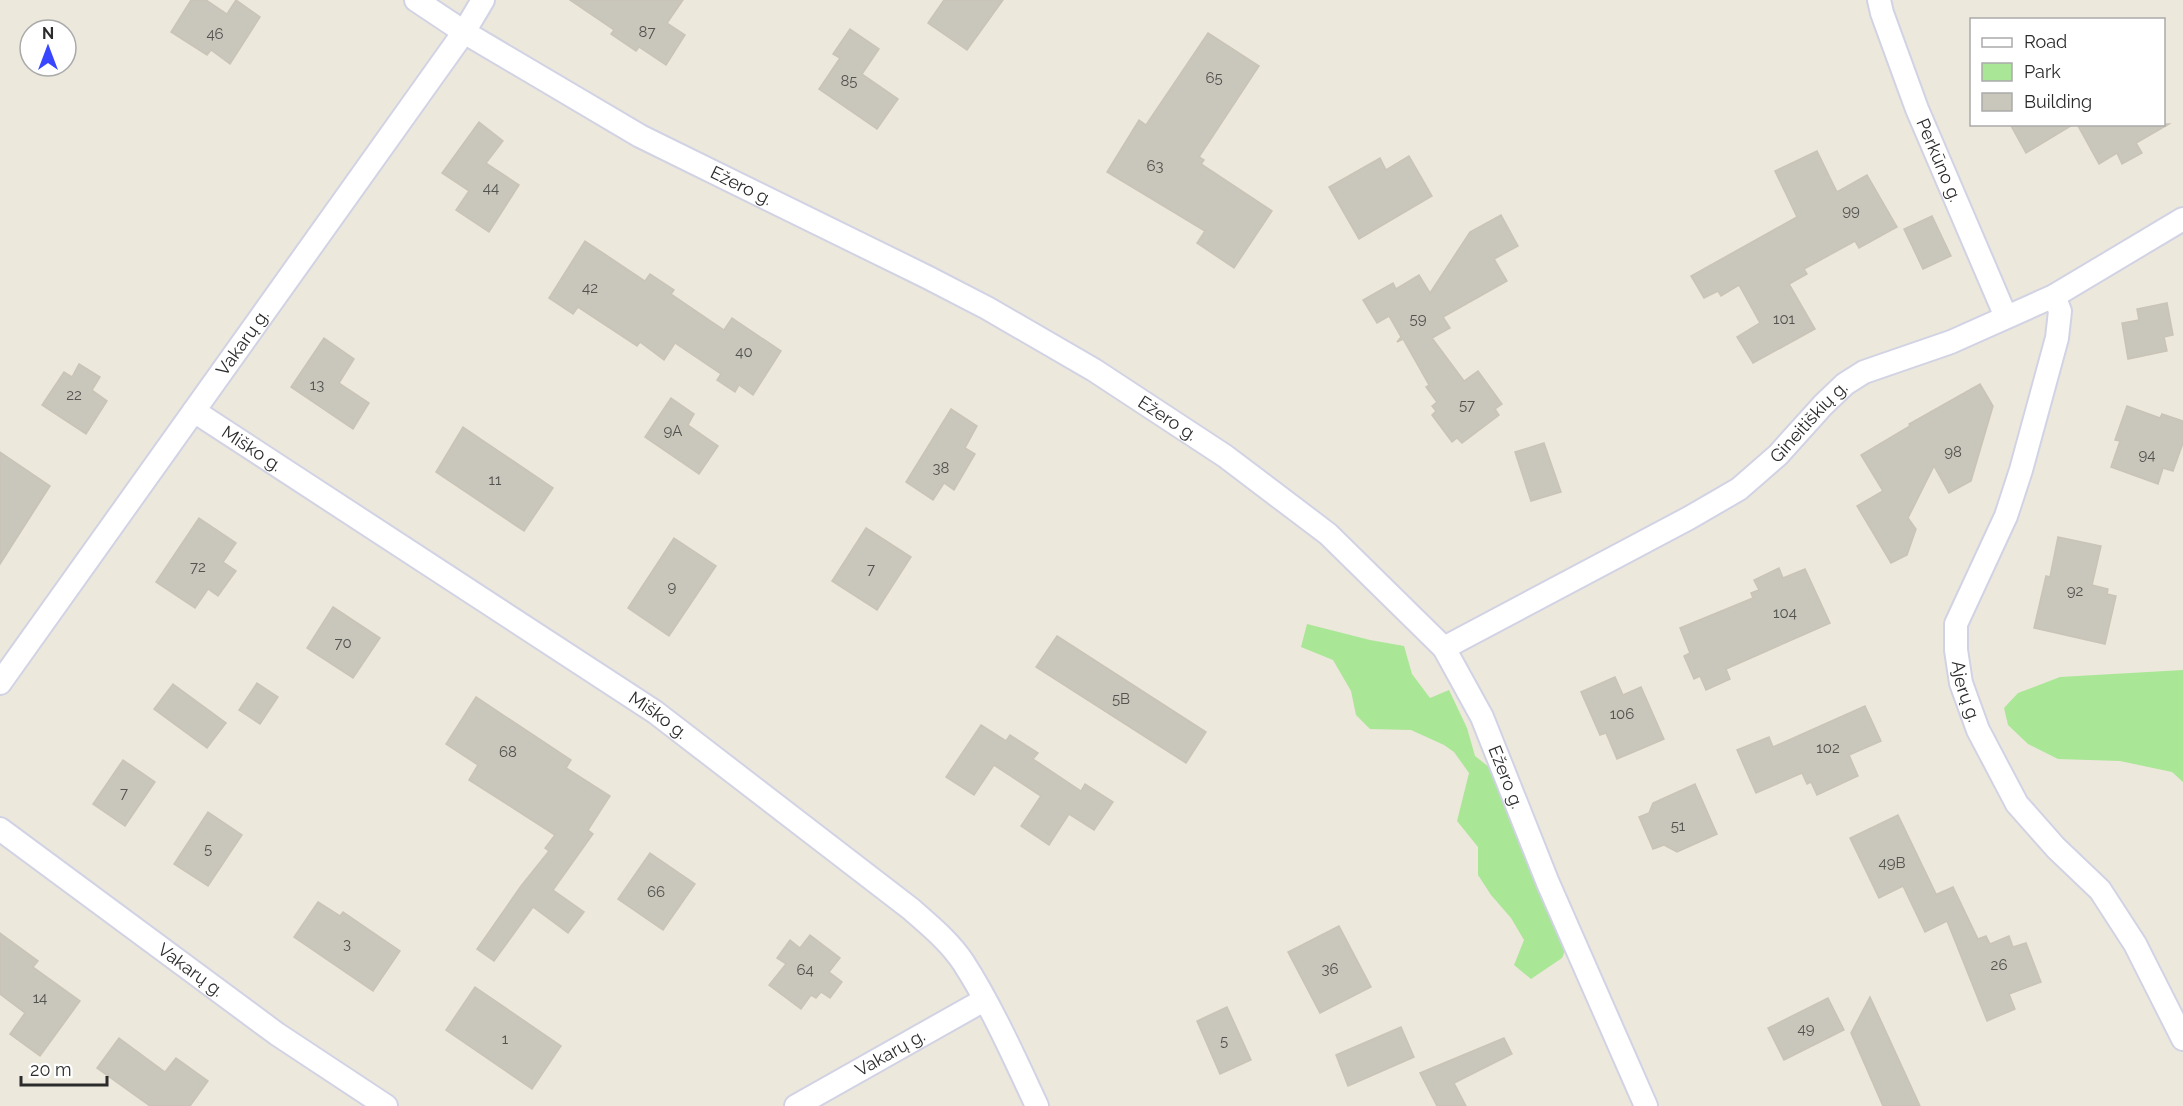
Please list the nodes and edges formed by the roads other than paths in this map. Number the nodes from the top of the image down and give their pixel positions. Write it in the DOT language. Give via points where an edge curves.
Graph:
graph roads {
  1 [pos="416,0"];
  2 [pos="483,0"];
  3 [pos="1879,0"];
  4 [pos="464,32"];
  5 [pos="2183,219"];
  6 [pos="2054,296"];
  7 [pos="2006,317"];
  8 [pos="194,411"];
  9 [pos="1444,648"];
  10 [pos="0,683"];
  11 [pos="0,829"];
  12 [pos="984,1000"];
  13 [pos="2183,1039"];
  14 [pos="386,1106"];
  15 [pos="796,1106"];
  16 [pos="1037,1106"];
  17 [pos="1646,1106"];
  1 -- 4 [label="street, Ežero g."];
  2 -- 4 [label="street, Vakarų g."];
  3 -- 7 [label="street, Perkūno g." via="1917,110"];
  4 -- 8 [label="street, Vakarų g."];
  4 -- 9 [label="street, Ežero g." via="640,136 957,292 1094,370 1225,456 1328,534"];
  5 -- 6 [label="street, Gineitiškių g."];
  6 -- 7 [label="street, Gineitiškių g."];
  6 -- 13 [label="street, Ajerų g." via="2060,311 2057,338 2021,470 2006,516 1956,624 1961,683 1978,730 2018,804 2100,890 2134,944"];
  7 -- 9 [label="street, Gineitiškių g." via="1950,342 1864,372 1845,384 1778,455 1739,489"];
  8 -- 10 [label="street, Vakarų g."];
  8 -- 12 [label="street, Miško g." via="655,712 940,934 962,961"];
  9 -- 17 [label="street, Ežero g." via="1482,717 1548,883"];
  11 -- 14 [label="street, Vakarų g." via="277,1034"];
  12 -- 15 [label="street, Vakarų g."];
  12 -- 16 [label="street, Miško g."];
}
